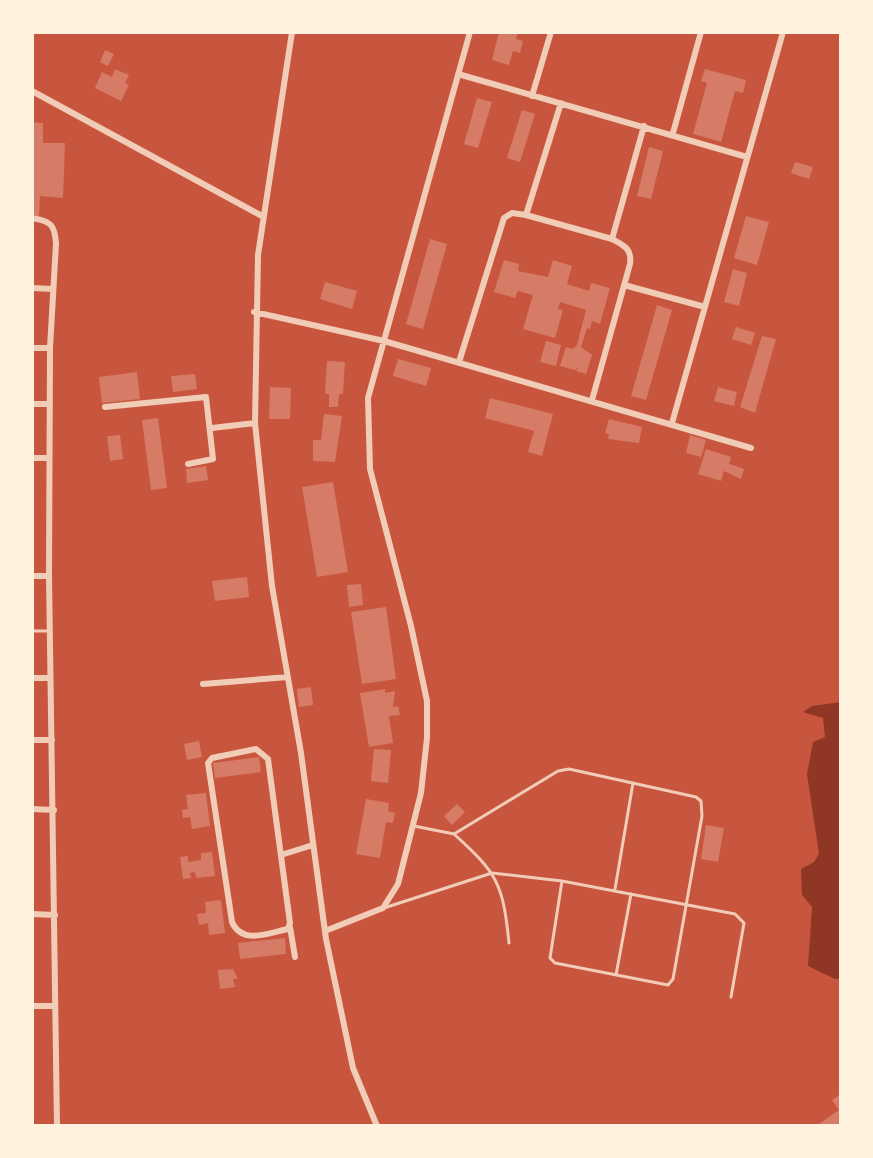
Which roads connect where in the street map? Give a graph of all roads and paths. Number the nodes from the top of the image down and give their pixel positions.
1 (292, 32) edge
2 (470, 32) edge
3 (551, 32) edge
4 (701, 32) edge
5 (783, 32) edge
6 (458, 74) junction
7 (32, 91) edge
8 (532, 96) junction
9 (561, 103) junction
10 (644, 126) junction
11 (673, 133) junction
12 (747, 157) junction
13 (526, 215) junction
14 (262, 216) junction
15 (32, 218) edge
16 (612, 239) junction
17 (624, 285) junction
18 (32, 288) edge
19 (53, 289) junction
20 (705, 307) junction
21 (254, 312) junction
22 (384, 341) junction
23 (32, 348) edge
24 (50, 348) junction
25 (459, 362) junction
26 (592, 400) junction
27 (32, 404) edge
28 (50, 404) junction
29 (105, 407) dead end
30 (255, 423) junction
31 (672, 423) junction
32 (212, 428) junction
33 (751, 448) dead end
34 (32, 458) edge
35 (49, 458) junction
36 (188, 464) dead end
37 (32, 576) edge
38 (49, 576) junction
39 (32, 631) edge
40 (50, 631) junction
41 (288, 677) junction
42 (32, 678) edge
43 (50, 678) junction
44 (203, 684) dead end
45 (32, 740) edge
46 (52, 740) junction
47 (633, 783) junction
48 (32, 809) edge
49 (54, 810) junction
50 (413, 826) junction
51 (454, 834) junction
52 (313, 845) junction
53 (284, 854) junction
54 (492, 873) junction
55 (562, 881) junction
56 (615, 890) junction
57 (631, 894) junction
58 (686, 905) junction
59 (383, 908) junction
60 (32, 914) edge
61 (55, 915) junction
62 (290, 927) junction
63 (325, 931) junction
64 (509, 943) dead end
65 (295, 957) dead end
66 (616, 975) junction
67 (731, 997) dead end
68 (32, 1006) edge
69 (55, 1006) junction
70 (57, 1126) edge
71 (377, 1126) edge

1 - 14 street
2 - 6 street
3 - 8 street
4 - 11 street
5 - 12 street
6 - 8 street
6 - 22 street
7 - 14 street
8 - 9 street
9 - 10 street
9 - 13 street
10 - 11 street
10 - 16 street
11 - 12 street
12 - 20 street
13 - 16 street
13 - 25 street
14 - 21 street
15 - 19 street
16 - 17 street
17 - 20 street
17 - 26 street
18 - 19 street
19 - 24 street
20 - 31 street
21 - 22 street
21 - 30 street
22 - 25 street
22 - 50 street
23 - 24 street
24 - 28 street
25 - 26 street
26 - 31 street
27 - 28 street
28 - 35 street
29 - 32 street
30 - 32 street
30 - 41 street
31 - 33 street
32 - 36 street
34 - 35 street
35 - 38 street
37 - 38 street
38 - 40 street
39 - 40 lane
40 - 43 street
41 - 44 street
41 - 52 street
42 - 43 street
43 - 46 street
45 - 46 street
46 - 49 street
47 - 51 lane
47 - 56 lane
47 - 58 lane
48 - 49 street
49 - 61 street
50 - 51 lane
50 - 59 street
51 - 54 lane
52 - 53 street
52 - 63 street
53 - 62 street
53 - 62 street
54 - 55 lane
54 - 59 lane
54 - 64 lane
55 - 56 lane
55 - 66 lane
56 - 57 lane
57 - 58 lane
57 - 66 lane
58 - 66 lane
58 - 67 lane
59 - 63 street
60 - 61 street
61 - 69 street
62 - 65 street
63 - 71 street
68 - 69 street
69 - 70 street

